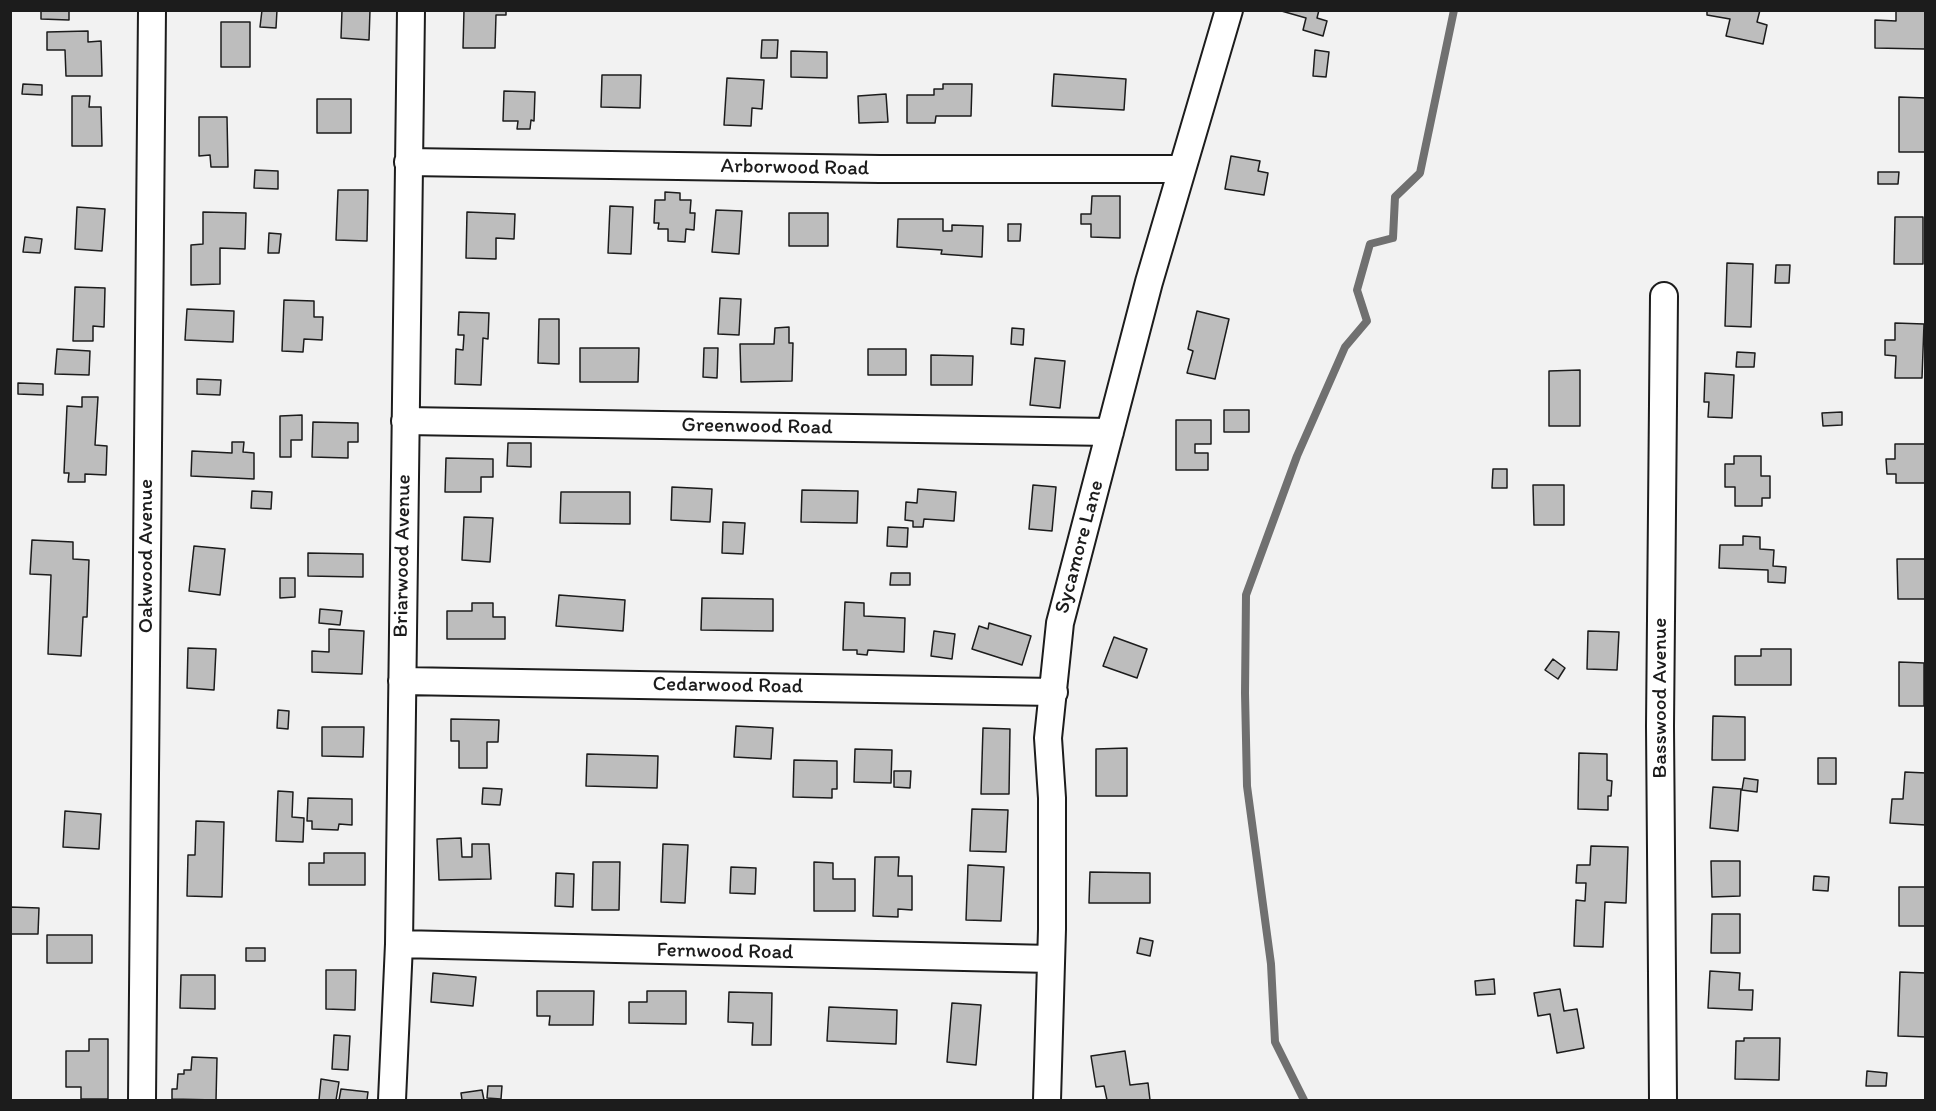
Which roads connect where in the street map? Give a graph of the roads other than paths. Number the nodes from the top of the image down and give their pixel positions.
1 (152, 10) edge
2 (411, 10) edge
3 (1229, 10) edge
4 (408, 162) junction
5 (1182, 169) junction
6 (1664, 296) dead end
7 (405, 421) junction
8 (1110, 432) junction
9 (402, 681) junction
10 (1054, 692) junction
11 (399, 944) junction
12 (1051, 958) junction
13 (142, 1101) edge
14 (392, 1101) edge
15 (1047, 1101) edge
16 (1663, 1101) edge

1 - 13 street, Oakwood Avenue
2 - 4 street, Briarwood Avenue
3 - 5 street, Sycamore Lane
4 - 5 street, Arborwood Road
4 - 7 street, Briarwood Avenue
5 - 8 street, Sycamore Lane
6 - 16 street, Basswood Avenue
7 - 8 street, Greenwood Road
7 - 9 street, Briarwood Avenue
8 - 10 street, Sycamore Lane
9 - 10 street, Cedarwood Road
9 - 11 street, Briarwood Avenue
10 - 12 street, Sycamore Lane
11 - 12 street, Fernwood Road
11 - 14 street, Briarwood Avenue
12 - 15 street, Sycamore Lane

